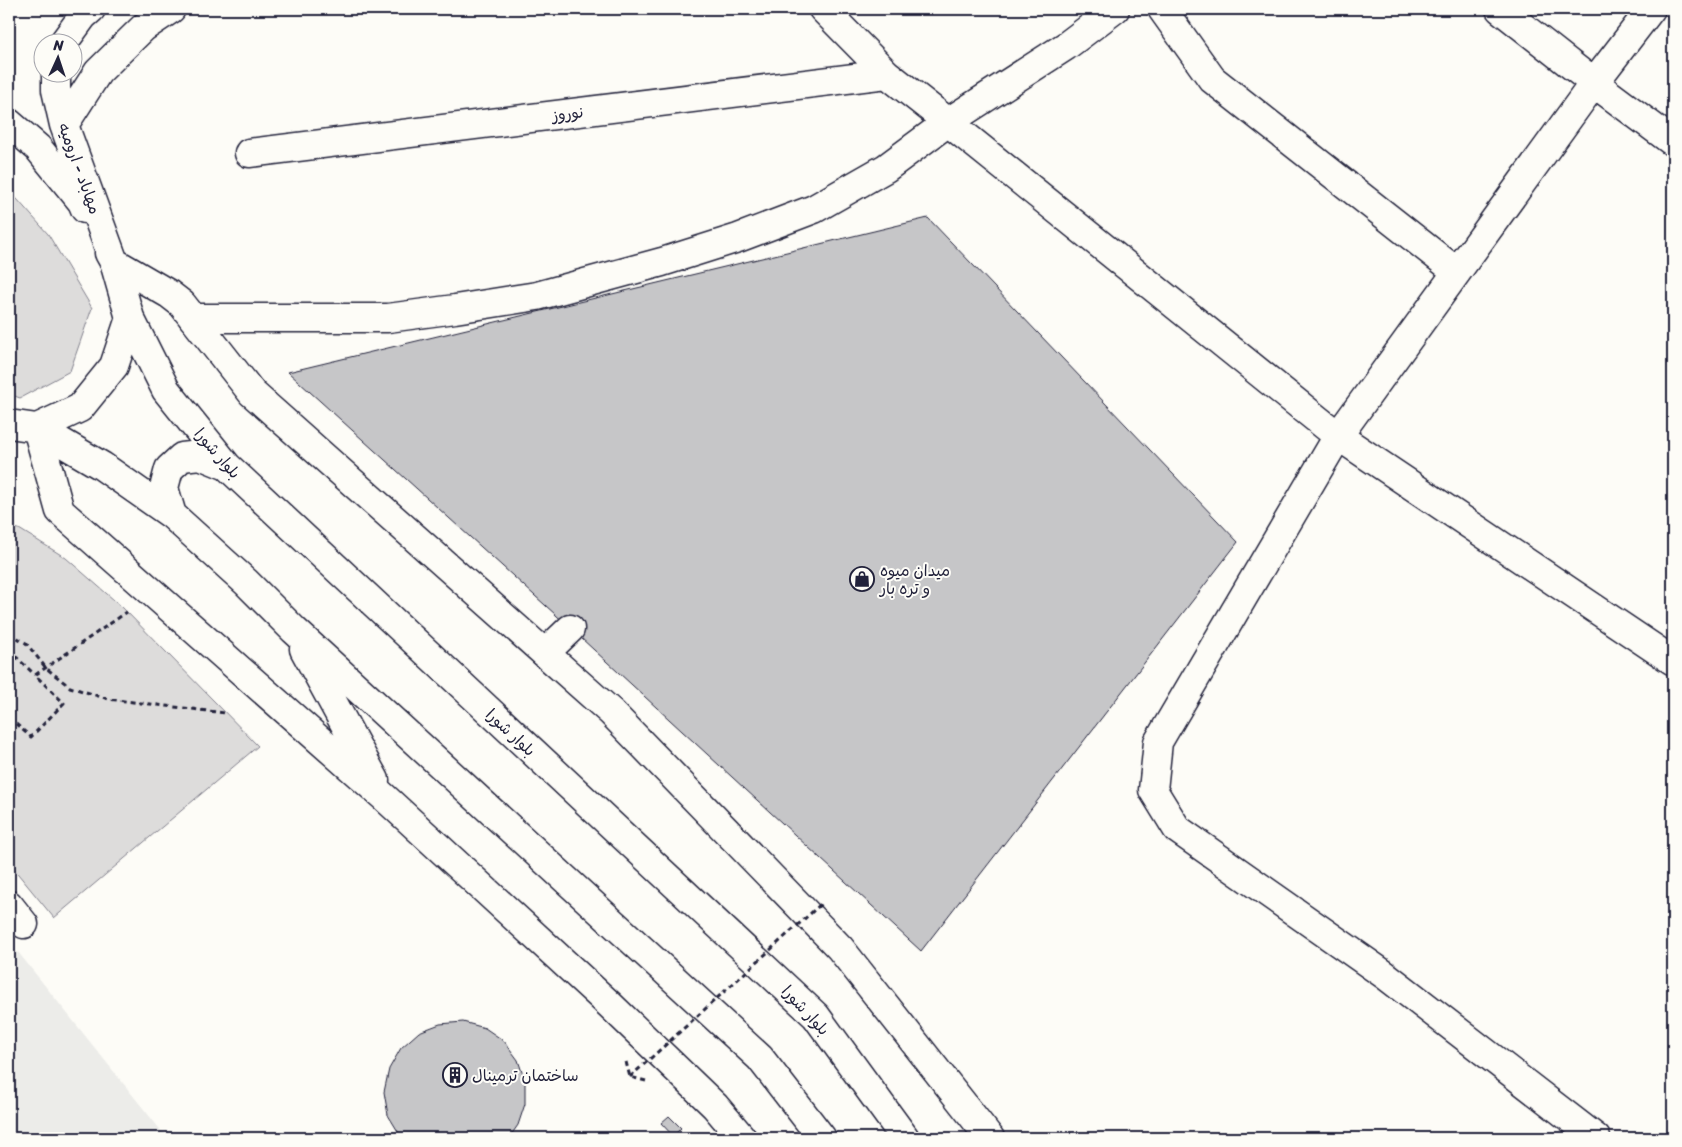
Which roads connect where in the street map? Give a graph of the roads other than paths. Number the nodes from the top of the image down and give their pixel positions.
1 (91, 9) edge
2 (171, 9) edge
3 (823, 9) edge
4 (1115, 9) edge
5 (1162, 9) edge
6 (1500, 9) edge
7 (1651, 9) edge
8 (71, 32) edge
9 (887, 74) junction
10 (56, 82) edge
11 (1594, 83) junction
12 (948, 122) junction
13 (9, 123) edge
14 (64, 125) junction
15 (1673, 142) edge
16 (249, 153) dead end
17 (114, 262) junction
18 (1457, 272) junction
19 (130, 318) junction
20 (193, 318) junction
21 (9, 424) edge
22 (37, 428) junction
23 (1338, 436) junction
24 (227, 466) junction
25 (172, 515) junction
26 (570, 629) dead end
27 (294, 630) junction
28 (545, 653) junction
29 (1673, 661) edge
30 (384, 797) junction
31 (742, 1138) edge
32 (822, 1138) edge
33 (905, 1138) edge
34 (990, 1138) edge
35 (1596, 1138) edge

1 - 8 main road
2 - 14 main road
3 - 9 main road
4 - 12 main road
5 - 18 main road
6 - 11 main road
7 - 11 main road
9 - 12 main road
9 - 16 main road, نوروز
10 - 14 main road, مهاباد - ارومیه
11 - 15 main road
11 - 18 main road
12 - 20 main road
12 - 23 main road
13 - 17 main road
14 - 17 main road, مهاباد - ارومیه
17 - 19 main road, بلوار شورا
17 - 20 main road
18 - 23 main road
19 - 22 main road
19 - 24 main road, بلوار شورا
20 - 28 main road
21 - 22 main road
22 - 25 main road
22 - 30 main road
23 - 29 main road
23 - 35 main road
24 - 25 main road
24 - 33 main road, بلوار شورا
25 - 27 main road
26 - 28 main road
27 - 30 main road
27 - 32 main road
28 - 34 main road
30 - 31 main road

